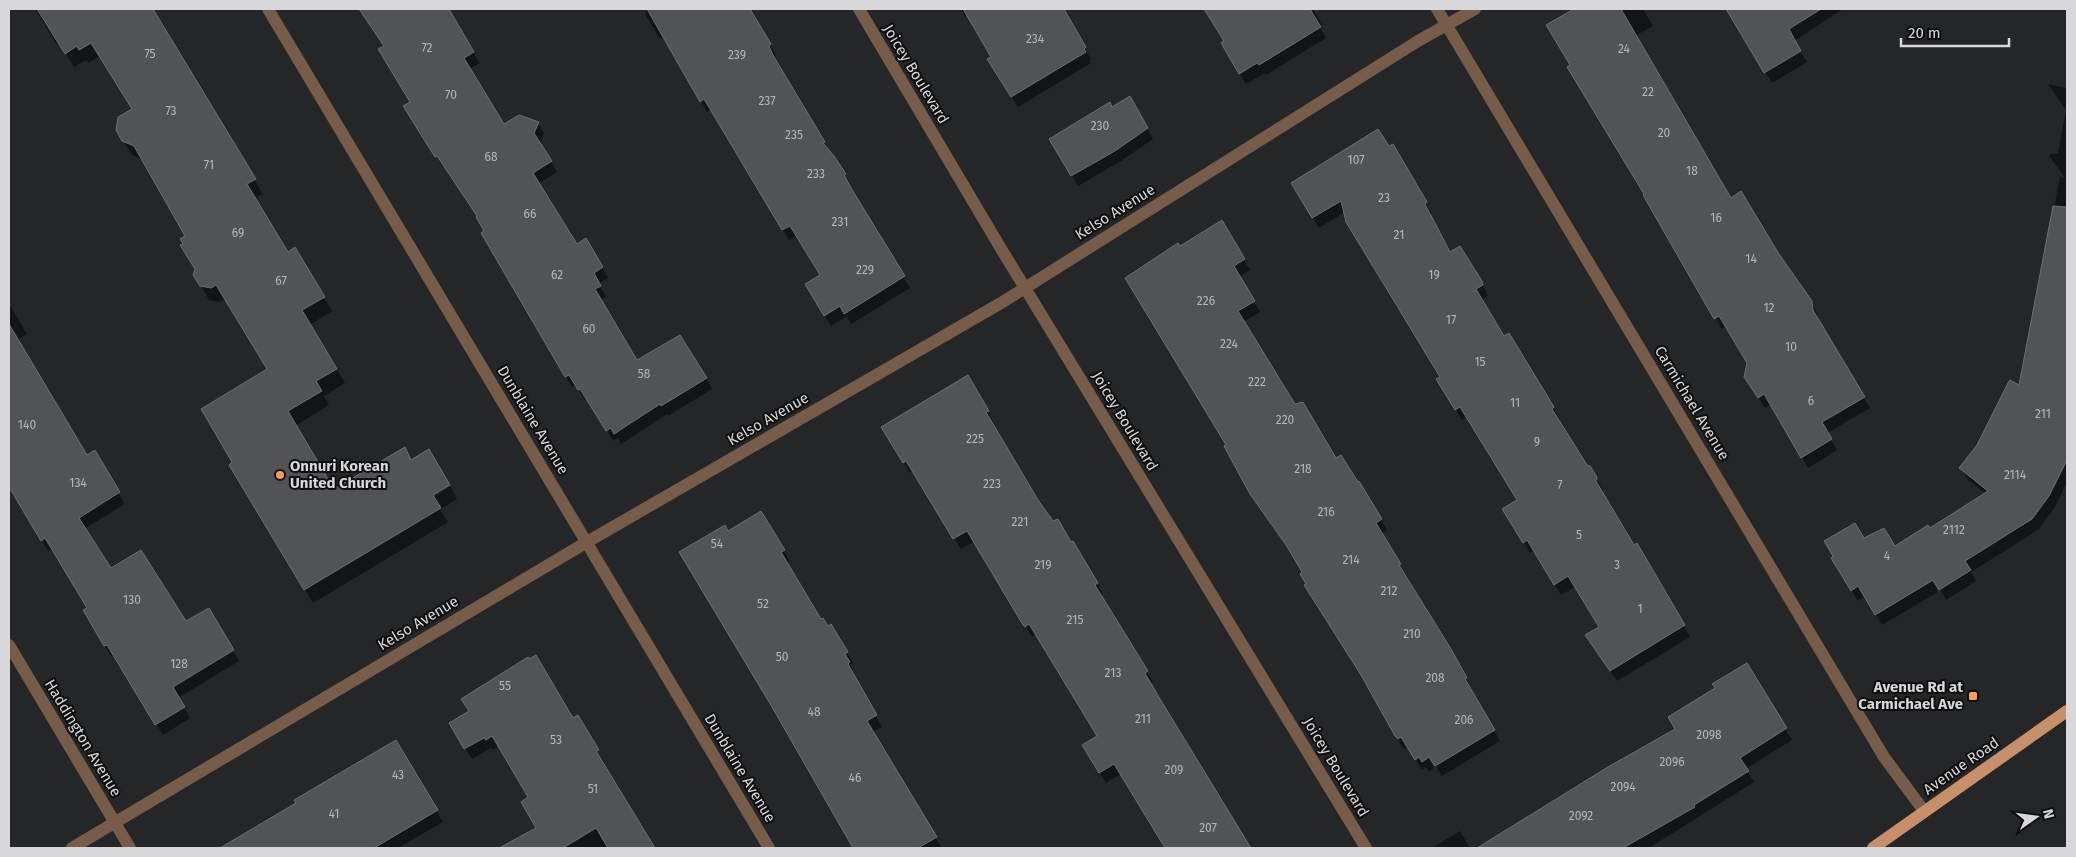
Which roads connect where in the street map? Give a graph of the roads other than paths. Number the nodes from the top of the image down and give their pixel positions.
1 (268, 9) edge
2 (859, 9) edge
3 (1437, 9) edge
4 (1475, 9) edge
5 (1448, 25) junction
6 (1025, 288) junction
7 (587, 542) junction
8 (9, 645) edge
9 (2067, 711) edge
10 (1924, 811) junction
11 (114, 822) junction
12 (72, 848) edge
13 (130, 848) edge
14 (769, 848) edge
15 (1366, 848) edge
16 (1873, 848) edge

1 - 7 street, Dunblaine Avenue
2 - 6 street, Joicey Boulevard
3 - 5 street, Carmichael Avenue
4 - 5 street, Kelso Avenue
5 - 6 street, Kelso Avenue
5 - 10 street, Carmichael Avenue
6 - 7 street, Kelso Avenue
6 - 15 street, Joicey Boulevard
7 - 11 street, Kelso Avenue
7 - 14 street, Dunblaine Avenue
8 - 11 street, Haddington Avenue
9 - 10 main road, Avenue Road
10 - 16 main road, Avenue Road
11 - 12 street, Kelso Avenue
11 - 13 street, Haddington Avenue

